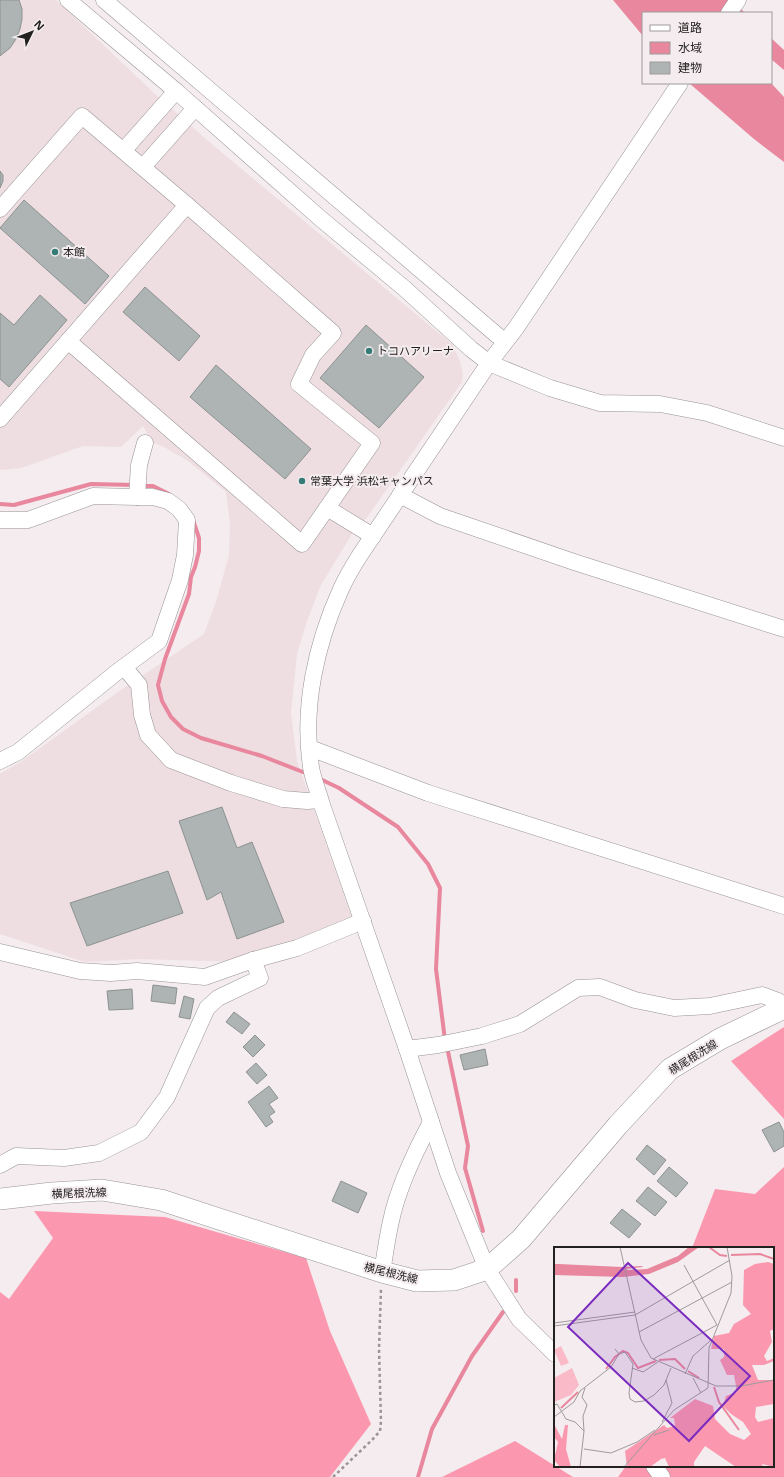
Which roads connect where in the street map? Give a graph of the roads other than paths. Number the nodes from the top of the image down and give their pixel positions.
1 (68, 0) edge
2 (104, 0) edge
3 (738, 0) edge
4 (730, 12) edge
5 (679, 84) edge
6 (176, 91) junction
7 (195, 108) junction
8 (124, 150) junction
9 (143, 167) junction
10 (188, 205) junction
11 (0, 209) edge
12 (68, 341) junction
13 (505, 342) junction
14 (489, 363) junction
15 (0, 419) edge
16 (784, 438) edge
17 (145, 443) dead end
18 (138, 493) junction
19 (400, 495) junction
20 (327, 508) junction
21 (0, 520) edge
22 (372, 536) junction
23 (784, 629) edge
24 (124, 667) junction
25 (310, 748) junction
26 (0, 761) edge
27 (320, 800) junction
28 (784, 906) edge
29 (363, 921) junction
30 (0, 952) edge
31 (253, 960) junction
32 (784, 1008) edge
33 (407, 1049) junction
34 (431, 1122) junction
35 (0, 1165) edge
36 (0, 1199) edge
37 (487, 1269) junction
38 (382, 1272) junction
39 (554, 1353) edge
40 (655, 1467) edge
41 (662, 1477) edge

1 - 6 street
2 - 13 street
3 - 4 street
5 - 13 street
6 - 7 street
6 - 8 street
7 - 9 street
7 - 14 street
8 - 9 street
8 - 11 street
9 - 10 street
10 - 12 street
10 - 20 street
12 - 15 street
12 - 20 street
13 - 14 street
14 - 16 street
14 - 19 street
17 - 18 street
18 - 21 street
18 - 24 street
19 - 22 street
19 - 23 street
20 - 22 street
22 - 25 street
24 - 26 street
24 - 27 street
25 - 27 street
25 - 28 street
27 - 29 street
29 - 31 street
29 - 33 street
30 - 31 street
31 - 35 street
32 - 33 street
32 - 37 main road, 横尾根洗線
33 - 34 street
34 - 37 street
34 - 38 street
36 - 38 main road, 横尾根洗線
37 - 38 main road, 横尾根洗線
37 - 39 street
40 - 41 street

